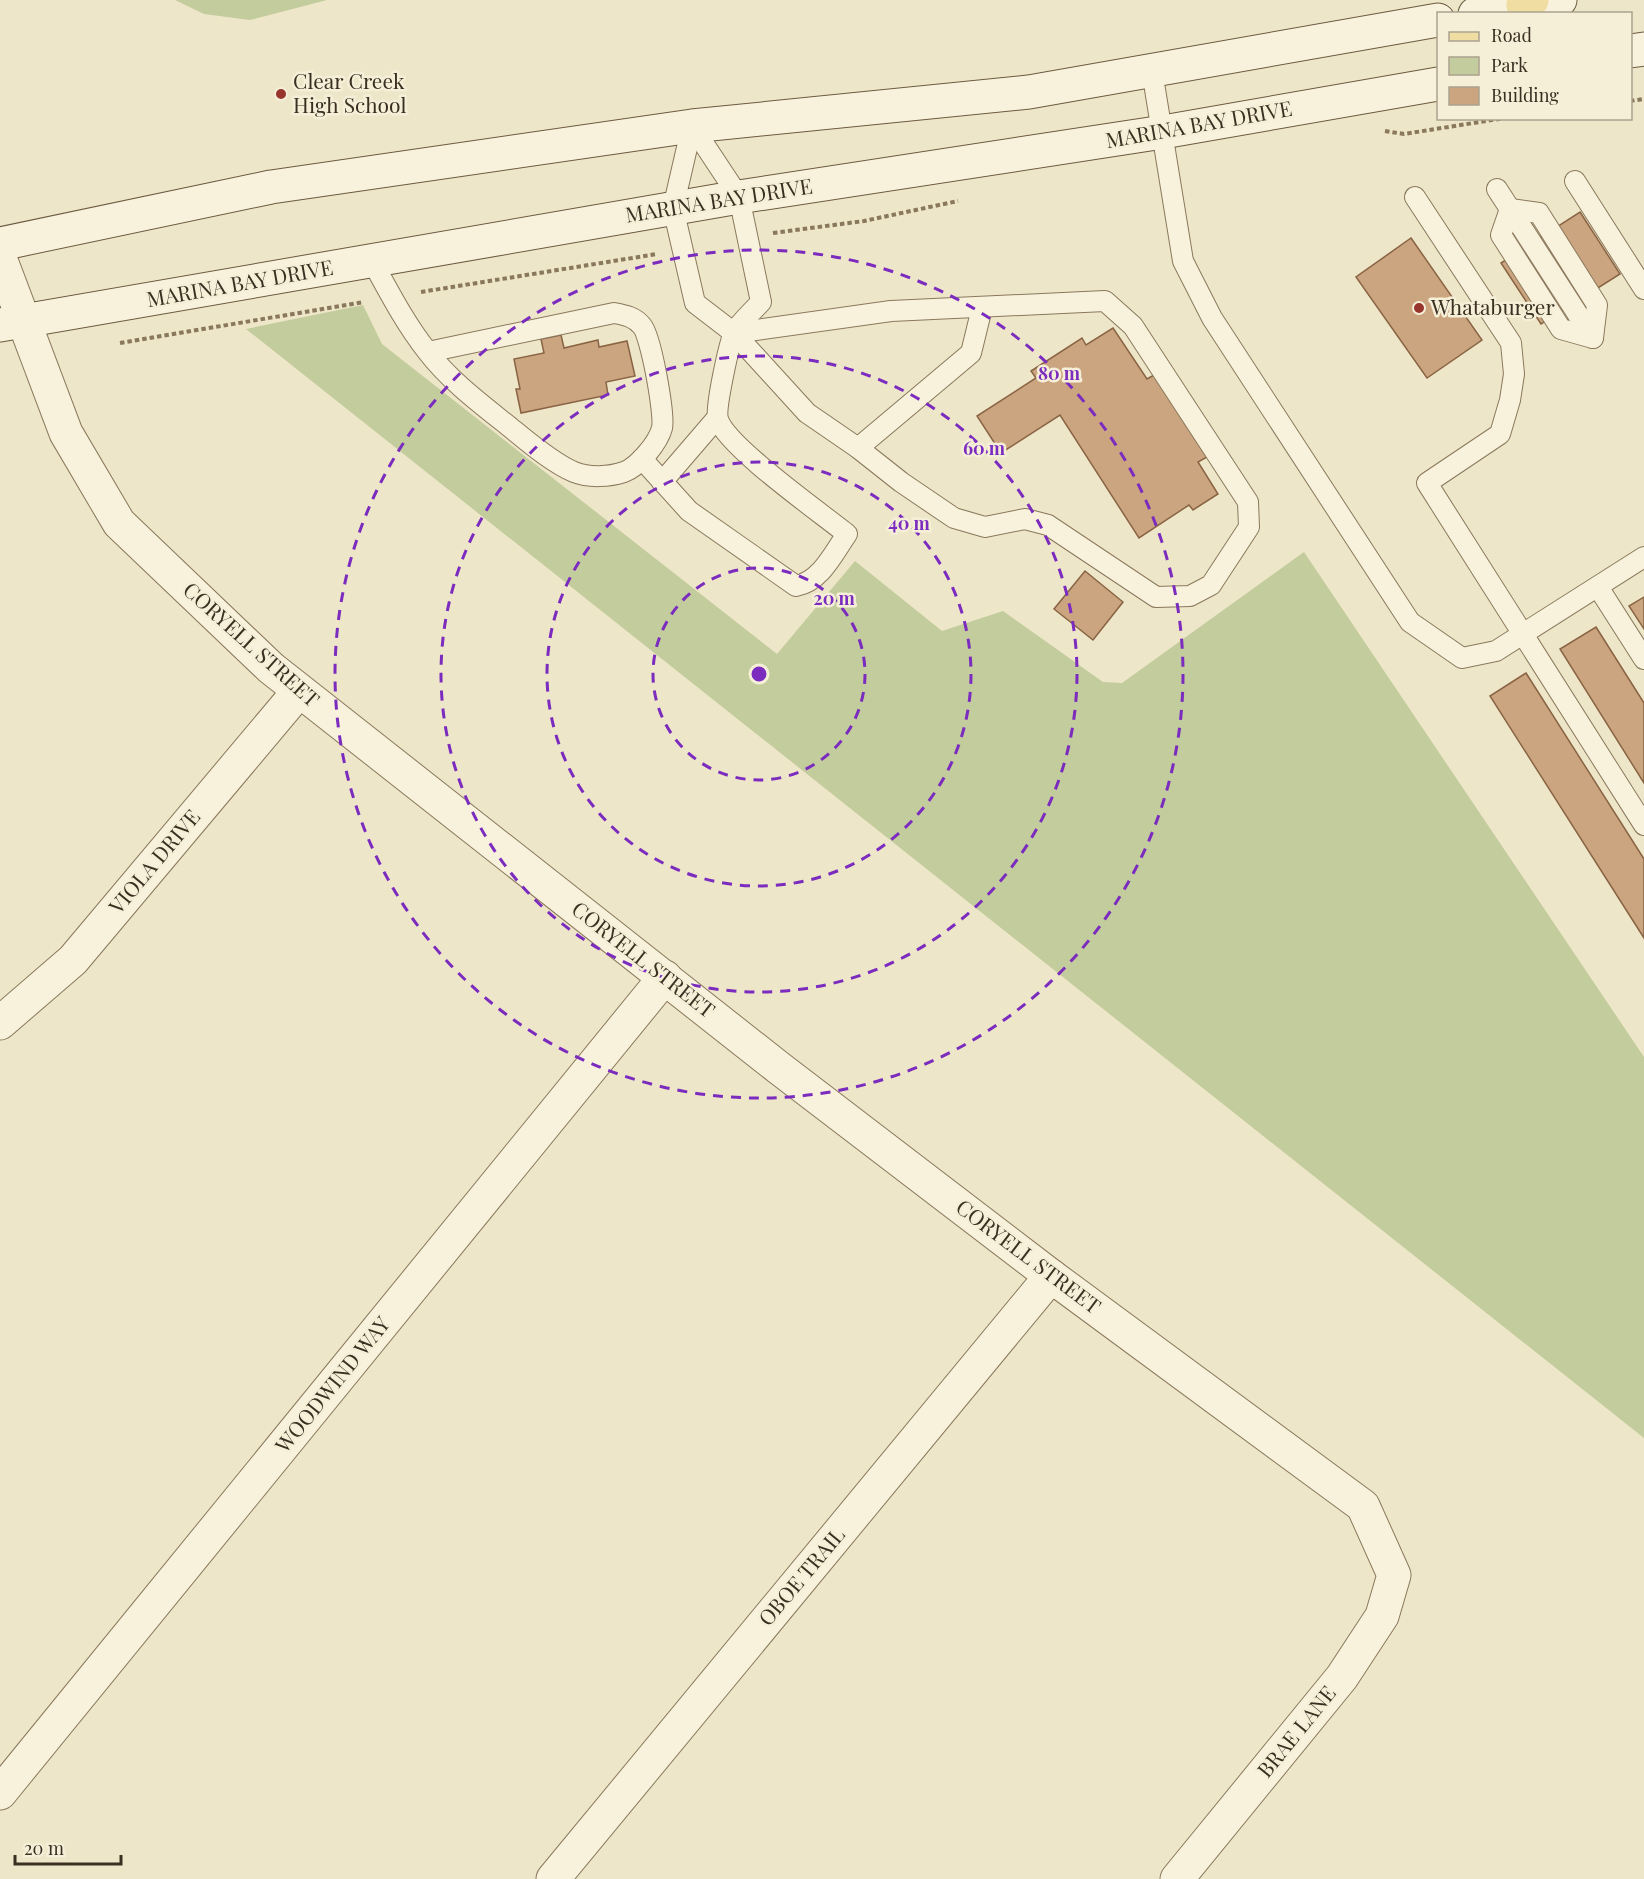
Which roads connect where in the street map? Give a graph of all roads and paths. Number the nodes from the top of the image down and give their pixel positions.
1 (1560, 0) edge
2 (1527, 3) edge
3 (1484, 12) edge
4 (1437, 20) edge
5 (1152, 71) junction
6 (1437, 84) edge
7 (692, 126) junction
8 (1163, 132) junction
9 (1575, 181) dead end
10 (1497, 189) dead end
11 (739, 196) junction
12 (1415, 197) dead end
13 (673, 208) junction
14 (1510, 209) junction
15 (0, 244) edge
16 (0, 258) edge
17 (372, 261) junction
18 (1644, 289) edge
19 (982, 308) junction
20 (12, 323) edge
21 (734, 333) junction
22 (428, 352) junction
23 (717, 418) junction
24 (858, 448) junction
25 (642, 459) junction
26 (662, 482) junction
27 (1644, 557) edge
28 (1598, 587) junction
29 (1522, 634) junction
30 (1644, 659) edge
31 (299, 691) junction
32 (1644, 825) edge
33 (665, 977) junction
34 (0, 1023) edge
35 (1051, 1276) junction
36 (1392, 1572) joint
37 (0, 1793) edge
38 (554, 1879) edge
39 (1177, 1879) edge

1 - 2 street
2 - 3 street
4 - 5 street
5 - 7 street
5 - 8 lane
6 - 8 street, MARINA BAY DRIVE
7 - 11 lane
7 - 13 lane
7 - 15 street
8 - 11 street, MARINA BAY DRIVE
8 - 29 lane
9 - 18 lane
10 - 14 lane
11 - 13 street, MARINA BAY DRIVE
11 - 21 lane
12 - 29 lane
13 - 17 street, MARINA BAY DRIVE
13 - 21 lane
14 - 14 lane
16 - 20 street, CORYELL STREET
17 - 20 street, MARINA BAY DRIVE
17 - 22 lane
19 - 21 lane
19 - 24 lane
19 - 24 lane
20 - 31 street, CORYELL STREET
21 - 23 lane
21 - 24 lane
22 - 25 lane
22 - 25 lane
23 - 26 lane
23 - 26 lane
25 - 26 lane
27 - 28 lane
28 - 29 lane
28 - 30 lane
29 - 32 lane
31 - 33 street, CORYELL STREET
31 - 34 street, VIOLA DRIVE
33 - 35 street, CORYELL STREET
33 - 37 street, WOODWIND WAY
35 - 36 street, CORYELL STREET
35 - 38 street, OBOE TRAIL
36 - 39 street, BRAE LANE

